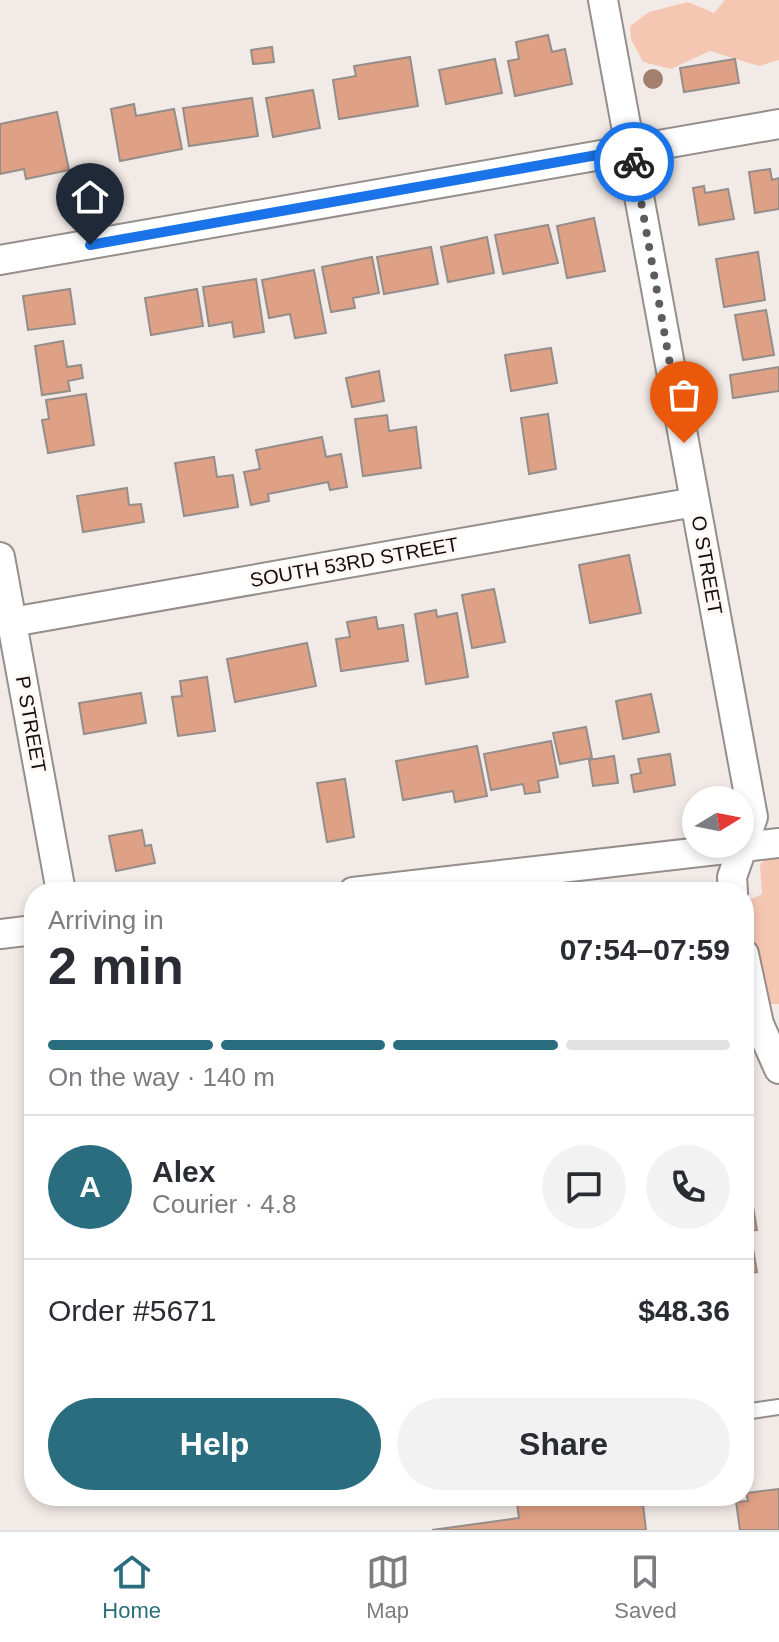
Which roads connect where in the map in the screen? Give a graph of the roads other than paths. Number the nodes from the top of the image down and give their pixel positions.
1 (603, 0) edge
2 (779, 124) edge
3 (631, 149) junction
4 (0, 260) edge
5 (695, 502) junction
6 (0, 557) edge
7 (12, 622) junction
8 (747, 786) edge
9 (779, 843) edge
10 (754, 846) edge
11 (682, 854) edge
12 (739, 858) edge
13 (59, 882) edge
14 (456, 882) edge
15 (732, 882) edge
16 (24, 931) edge
17 (0, 934) edge
18 (754, 1001) edge
19 (779, 1069) edge
20 (779, 1407) edge
21 (754, 1411) edge

1 - 3 street, O STREET
2 - 3 street
3 - 4 street
3 - 5 street, O STREET
5 - 7 street, SOUTH 53RD STREET
5 - 8 street, O STREET
6 - 7 street, P STREET
7 - 13 street, P STREET
9 - 10 street
11 - 14 street
12 - 15 street, O STREET
16 - 17 street
18 - 19 street
20 - 21 lane

